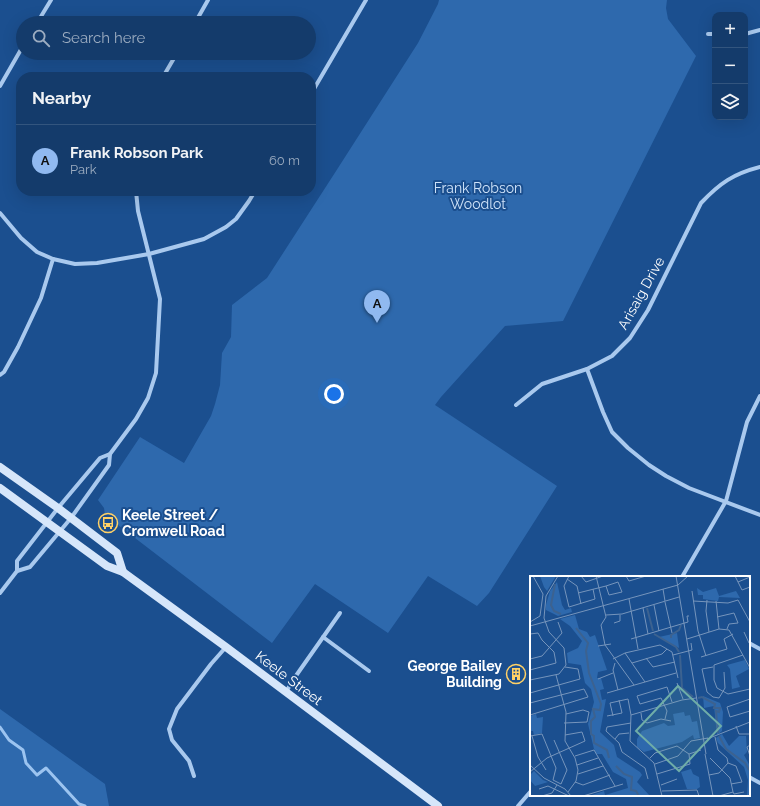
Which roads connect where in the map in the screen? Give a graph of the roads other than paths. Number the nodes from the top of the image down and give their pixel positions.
1 (51, 0) edge
2 (208, 0) edge
3 (366, 0) edge
4 (41, 16) edge
5 (198, 16) edge
6 (760, 30) edge
7 (748, 33) edge
8 (708, 34) dead end
9 (712, 34) edge
10 (16, 58) edge
11 (173, 60) edge
12 (166, 72) edge
13 (316, 85) edge
14 (0, 86) edge
15 (760, 167) edge
16 (136, 196) edge
17 (252, 196) edge
18 (0, 213) edge
19 (149, 254) junction
20 (53, 258) junction
21 (587, 369) junction
22 (0, 375) edge
23 (760, 396) edge
24 (516, 404) dead end
25 (110, 454) junction
26 (0, 467) edge
27 (0, 488) edge
28 (726, 501) junction
29 (58, 508) junction
30 (760, 515) edge
31 (71, 518) junction
32 (47, 522) junction
33 (60, 532) junction
34 (17, 571) junction
35 (124, 572) junction
36 (683, 576) edge
37 (0, 593) edge
38 (340, 613) dead end
39 (323, 636) junction
40 (750, 643) edge
41 (226, 647) junction
42 (760, 649) edge
43 (369, 671) dead end
44 (286, 692) junction
45 (194, 776) dead end
46 (750, 778) edge
47 (760, 783) edge
48 (530, 792) edge
49 (438, 806) edge
50 (518, 806) edge

1 - 4 street
2 - 5 street
3 - 13 street
6 - 7 street
8 - 9 street
10 - 14 street
11 - 12 street
15 - 21 street, Arisaig Drive
16 - 19 street
17 - 19 street
18 - 20 street
19 - 20 street
19 - 25 street
20 - 22 street
21 - 24 street, Arisaig Drive
21 - 28 street
23 - 28 street
25 - 29 street
25 - 31 street
26 - 29 main road
27 - 32 main road, Keele Street
28 - 30 street
28 - 36 street
29 - 31 main road
29 - 32 street
31 - 33 street
31 - 35 main road
32 - 33 main road, Keele Street
32 - 34 street
33 - 34 street
33 - 35 main road, Keele Street
34 - 37 street
35 - 41 main road, Keele Street
38 - 39 street
39 - 43 street
39 - 44 street
40 - 42 street
41 - 44 main road, Keele Street
41 - 45 street
44 - 49 main road, Keele Street
46 - 47 street
48 - 50 street

